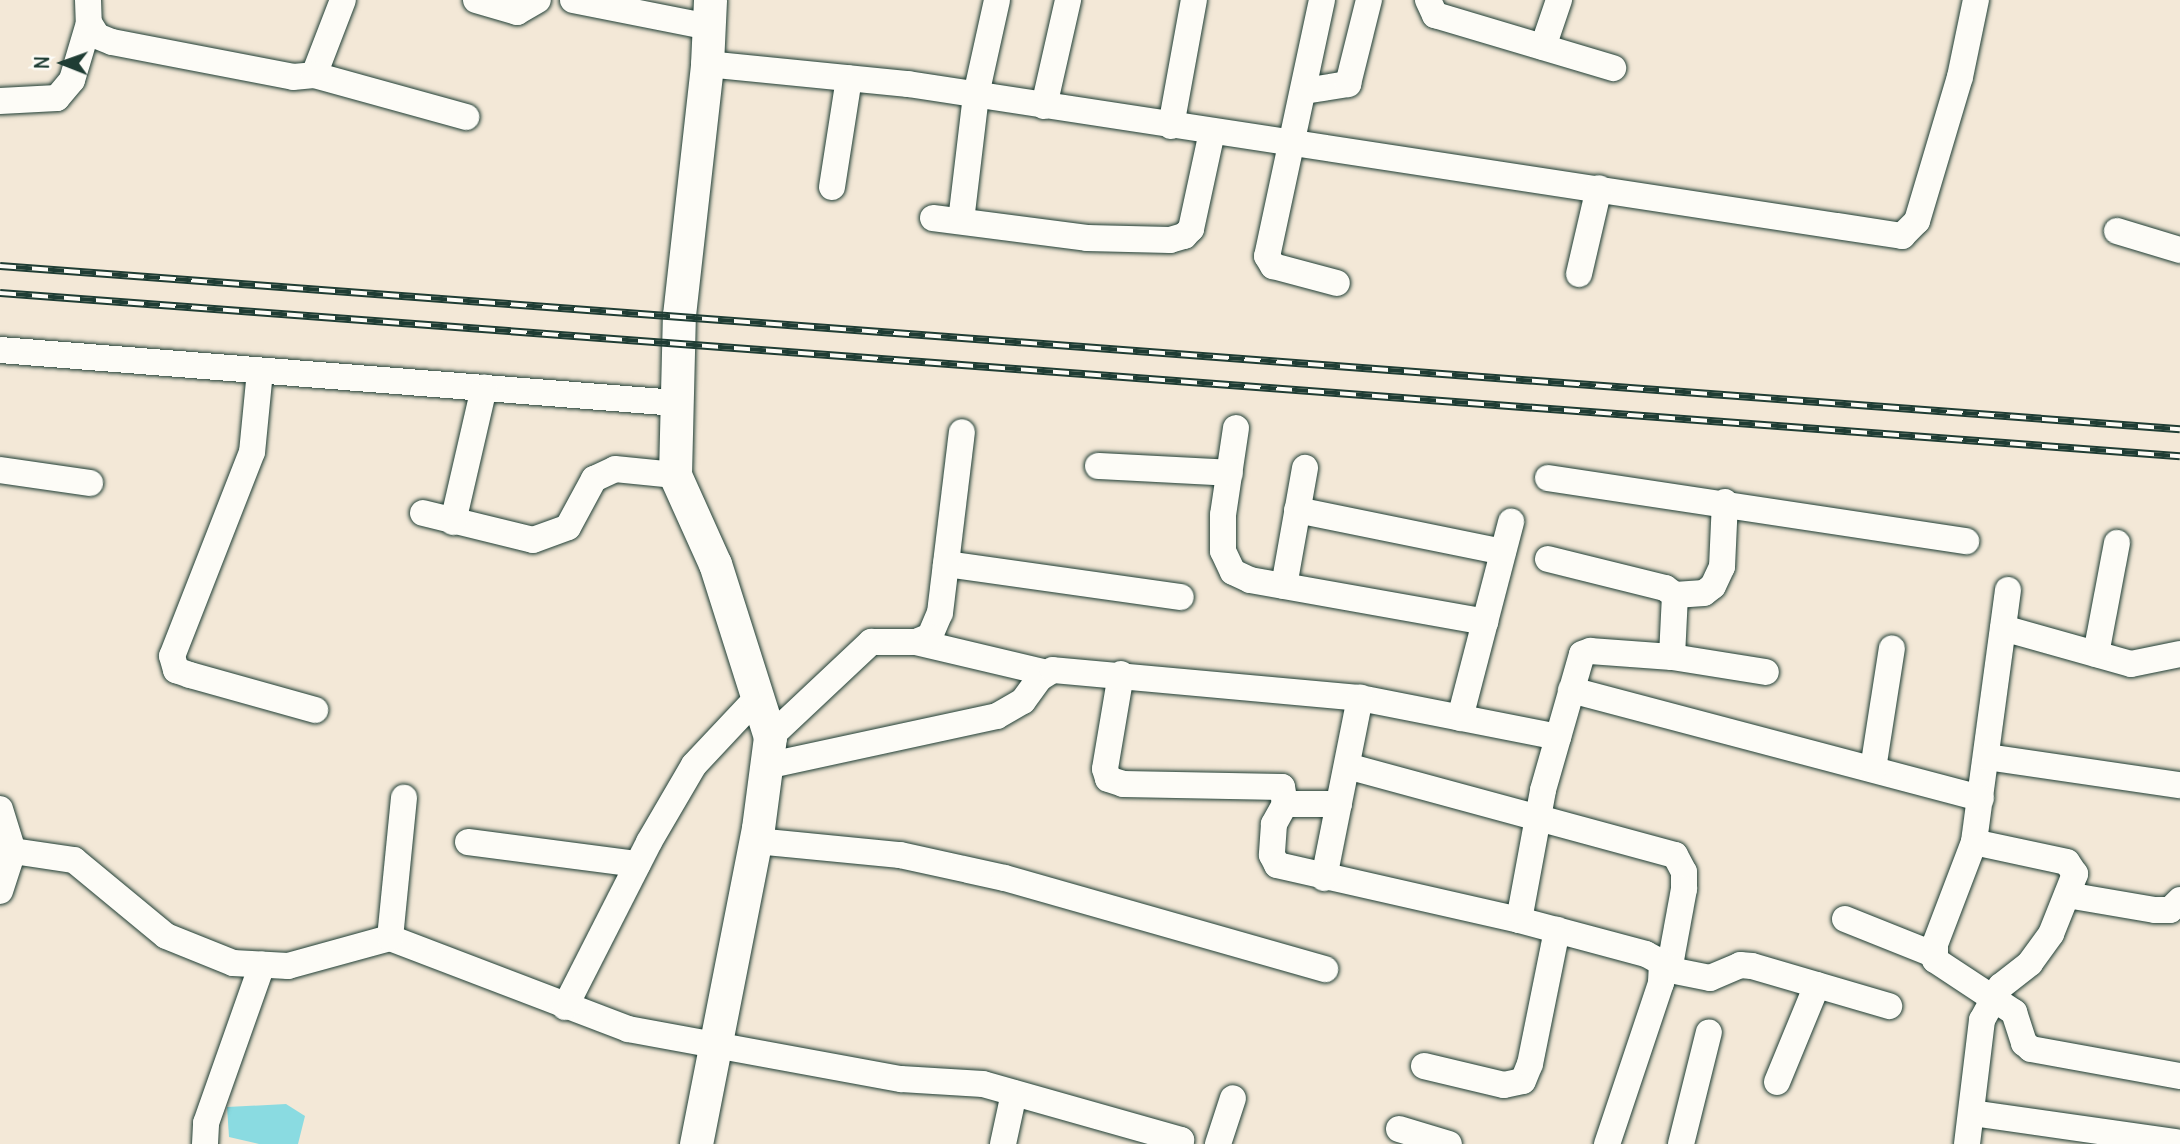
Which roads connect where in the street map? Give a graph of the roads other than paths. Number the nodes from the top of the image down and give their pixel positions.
1 (343, 0) edge
2 (476, 0) edge
3 (538, 0) edge
4 (573, 0) edge
5 (997, 0) edge
6 (1068, 0) edge
7 (1194, 0) edge
8 (1322, 0) edge
9 (1369, 0) edge
10 (1428, 0) edge
11 (1559, 0) edge
12 (1970, 2) edge
13 (88, 11) edge
14 (709, 13) edge
15 (1544, 47) junction
16 (707, 64) junction
17 (1613, 68) dead end
18 (314, 75) junction
19 (849, 78) junction
20 (1304, 91) junction
21 (976, 94) junction
22 (0, 101) edge
23 (1044, 106) junction
24 (466, 117) dead end
25 (1171, 126) junction
26 (1212, 132) junction
27 (1293, 144) junction
28 (832, 187) dead end
29 (1599, 188) junction
30 (933, 218) dead end
31 (961, 221) junction
32 (2117, 231) dead end
33 (2180, 250) edge
34 (1579, 274) dead end
35 (1337, 283) dead end
36 (0, 351) edge
37 (260, 370) junction
38 (484, 388) junction
39 (676, 403) junction
40 (1236, 428) dead end
41 (962, 432) dead end
42 (1098, 466) dead end
43 (1305, 468) dead end
44 (0, 470) edge
45 (1230, 473) junction
46 (675, 475) junction
47 (1548, 478) dead end
48 (90, 483) dead end
49 (1725, 502) junction
50 (1297, 510) junction
51 (424, 513) dead end
52 (453, 522) junction
53 (1511, 522) dead end
54 (1966, 541) dead end
55 (2117, 543) dead end
56 (1503, 552) junction
57 (1548, 559) dead end
58 (946, 564) junction
59 (1284, 586) junction
60 (2008, 590) dead end
61 (1675, 595) junction
62 (1181, 597) dead end
63 (1485, 622) junction
64 (2003, 628) junction
65 (916, 642) junction
66 (1892, 648) dead end
67 (2096, 654) junction
68 (2180, 654) edge
69 (1672, 657) junction
70 (1766, 672) dead end
71 (1045, 673) junction
72 (1121, 674) junction
73 (1571, 690) junction
74 (1360, 698) junction
75 (755, 700) junction
76 (315, 710) dead end
77 (1460, 718) junction
78 (1558, 737) junction
79 (768, 751) junction
80 (1987, 757) junction
81 (1347, 766) junction
82 (1873, 769) junction
83 (2180, 785) edge
84 (404, 798) dead end
85 (1980, 798) junction
86 (1285, 804) junction
87 (1339, 804) junction
88 (0, 809) edge
89 (1538, 819) junction
90 (756, 841) junction
91 (468, 842) dead end
92 (1974, 842) junction
93 (13, 851) junction
94 (638, 864) junction
95 (1324, 878) junction
96 (0, 891) edge
97 (2067, 895) junction
98 (2180, 900) edge
99 (1845, 919) dead end
100 (1519, 920) junction
101 (1557, 930) junction
102 (390, 939) junction
103 (1935, 955) junction
104 (262, 965) junction
105 (1325, 969) dead end
106 (1667, 970) junction
107 (1817, 985) junction
108 (1994, 998) junction
109 (1889, 1006) dead end
110 (565, 1007) junction
111 (1709, 1032) dead end
112 (715, 1048) junction
113 (1424, 1066) dead end
114 (2180, 1076) edge
115 (1777, 1082) dead end
116 (1014, 1093) junction
117 (1233, 1098) dead end
118 (1972, 1113) junction
119 (1399, 1129) dead end
120 (2176, 1142) dead end
121 (205, 1144) edge
122 (695, 1144) edge
123 (1003, 1144) edge
124 (1180, 1144) edge
125 (1218, 1144) edge
126 (1449, 1144) edge
127 (1607, 1144) edge
128 (1681, 1144) edge
129 (1967, 1144) edge

1 - 18 street
2 - 3 street
4 - 14 street
5 - 21 street
6 - 23 street
7 - 25 street
8 - 20 street
9 - 20 street
10 - 15 street
11 - 15 street
12 - 29 street
13 - 18 street
13 - 22 street
14 - 16 main road
15 - 17 street
16 - 19 street
16 - 39 main road
18 - 24 street
19 - 21 street
19 - 28 street
20 - 27 street
21 - 23 street
21 - 31 street
23 - 25 street
25 - 26 street
26 - 27 street
26 - 31 street
27 - 29 street
27 - 35 street
29 - 34 street
30 - 31 street
32 - 33 street
36 - 37 street
37 - 38 street
37 - 76 street
38 - 39 street
38 - 52 street
39 - 46 main road
40 - 45 street
41 - 58 street
42 - 45 street
43 - 50 street
44 - 48 street
45 - 59 street
46 - 52 street
46 - 75 main road
47 - 49 street
49 - 54 street
49 - 61 street
50 - 56 street
50 - 59 street
51 - 52 street
53 - 56 street
55 - 67 street
56 - 63 street
57 - 61 street
58 - 62 street
58 - 65 street
59 - 63 street
60 - 64 street
61 - 69 street
63 - 77 street
64 - 67 street
64 - 80 street
65 - 71 street
65 - 79 street
66 - 82 street
67 - 68 street
69 - 70 street
69 - 73 street
71 - 72 street
71 - 79 street
72 - 74 street
72 - 86 street
73 - 78 street
73 - 82 street
74 - 77 street
74 - 81 street
75 - 79 main road
75 - 94 street
77 - 78 street
78 - 89 street
79 - 90 main road
80 - 83 street
80 - 85 street
81 - 87 street
81 - 89 street
82 - 85 street
84 - 102 street
85 - 92 street
86 - 87 street
86 - 95 street
87 - 95 street
88 - 93 street
89 - 100 street
89 - 106 street
90 - 105 street
90 - 112 main road
91 - 94 street
92 - 97 street
92 - 103 street
93 - 96 street
93 - 104 street
94 - 110 street
95 - 100 street
97 - 98 street
97 - 108 street
99 - 103 street
100 - 101 street
101 - 106 street
101 - 113 street
102 - 104 street
102 - 110 street
103 - 108 street
104 - 121 street
106 - 107 street
106 - 127 street
107 - 109 street
107 - 115 street
108 - 114 street
108 - 118 street
110 - 112 street
111 - 128 street
112 - 116 street
112 - 122 main road
116 - 123 street
116 - 124 street
117 - 125 street
118 - 120 street
118 - 129 street
119 - 126 street

